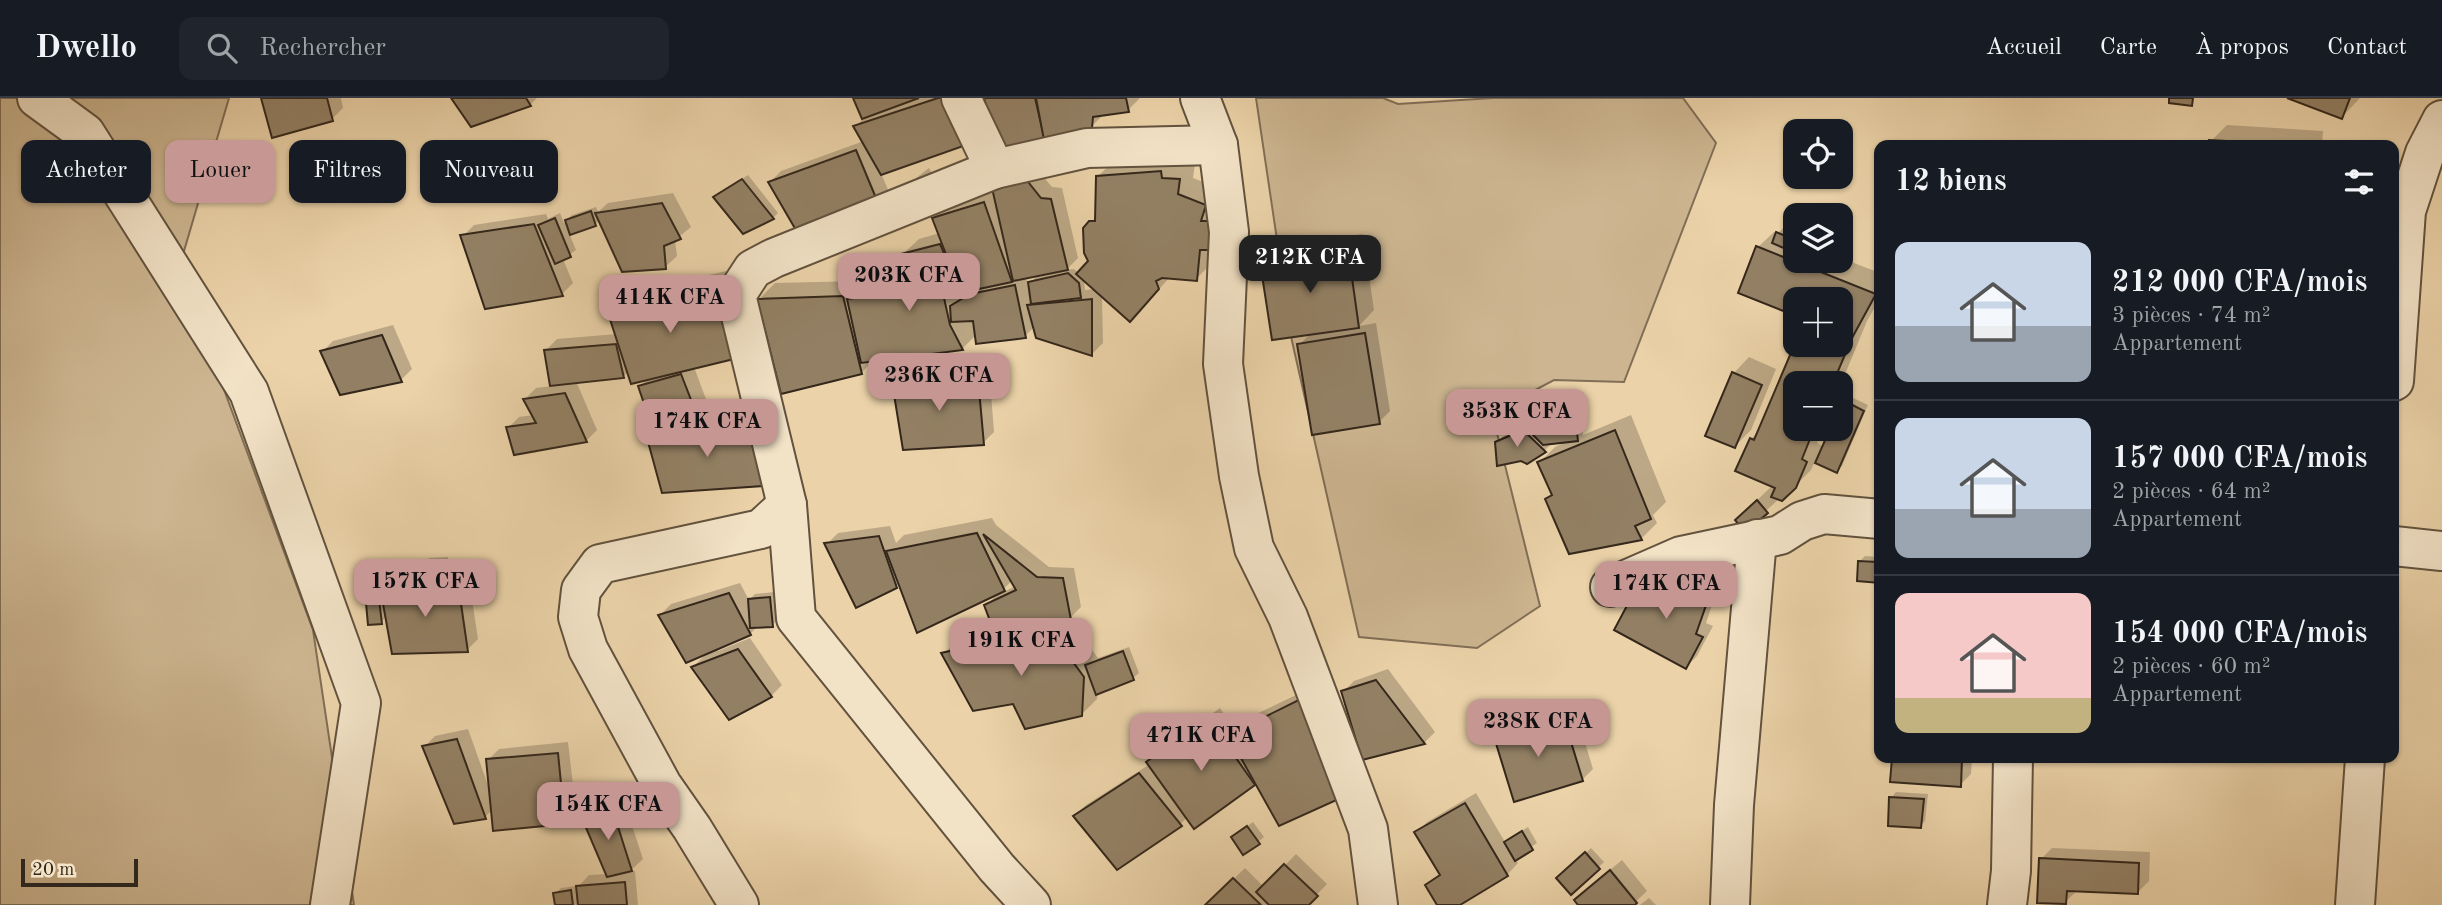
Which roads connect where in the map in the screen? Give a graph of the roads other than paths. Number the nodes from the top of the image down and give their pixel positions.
1 (37, 98) edge
2 (961, 98) edge
3 (1200, 98) edge
4 (2442, 120) edge
5 (1218, 145) junction
6 (995, 169) junction
7 (2399, 310) edge
8 (787, 505) junction
9 (1874, 518) edge
10 (1757, 540) junction
11 (2399, 547) edge
12 (2442, 551) edge
13 (1610, 587) dead end
14 (2013, 763) edge
15 (2365, 763) edge
16 (330, 905) edge
17 (739, 905) edge
18 (1031, 905) edge
19 (1378, 905) edge
20 (1730, 905) edge
21 (2007, 905) edge
22 (2355, 905) edge

1 - 16 street
2 - 6 street
3 - 5 street
4 - 7 street
5 - 6 street
5 - 19 street
6 - 8 street
8 - 17 street
8 - 18 street
9 - 10 street
10 - 13 street
10 - 20 street
11 - 12 street
14 - 21 street
15 - 22 street

